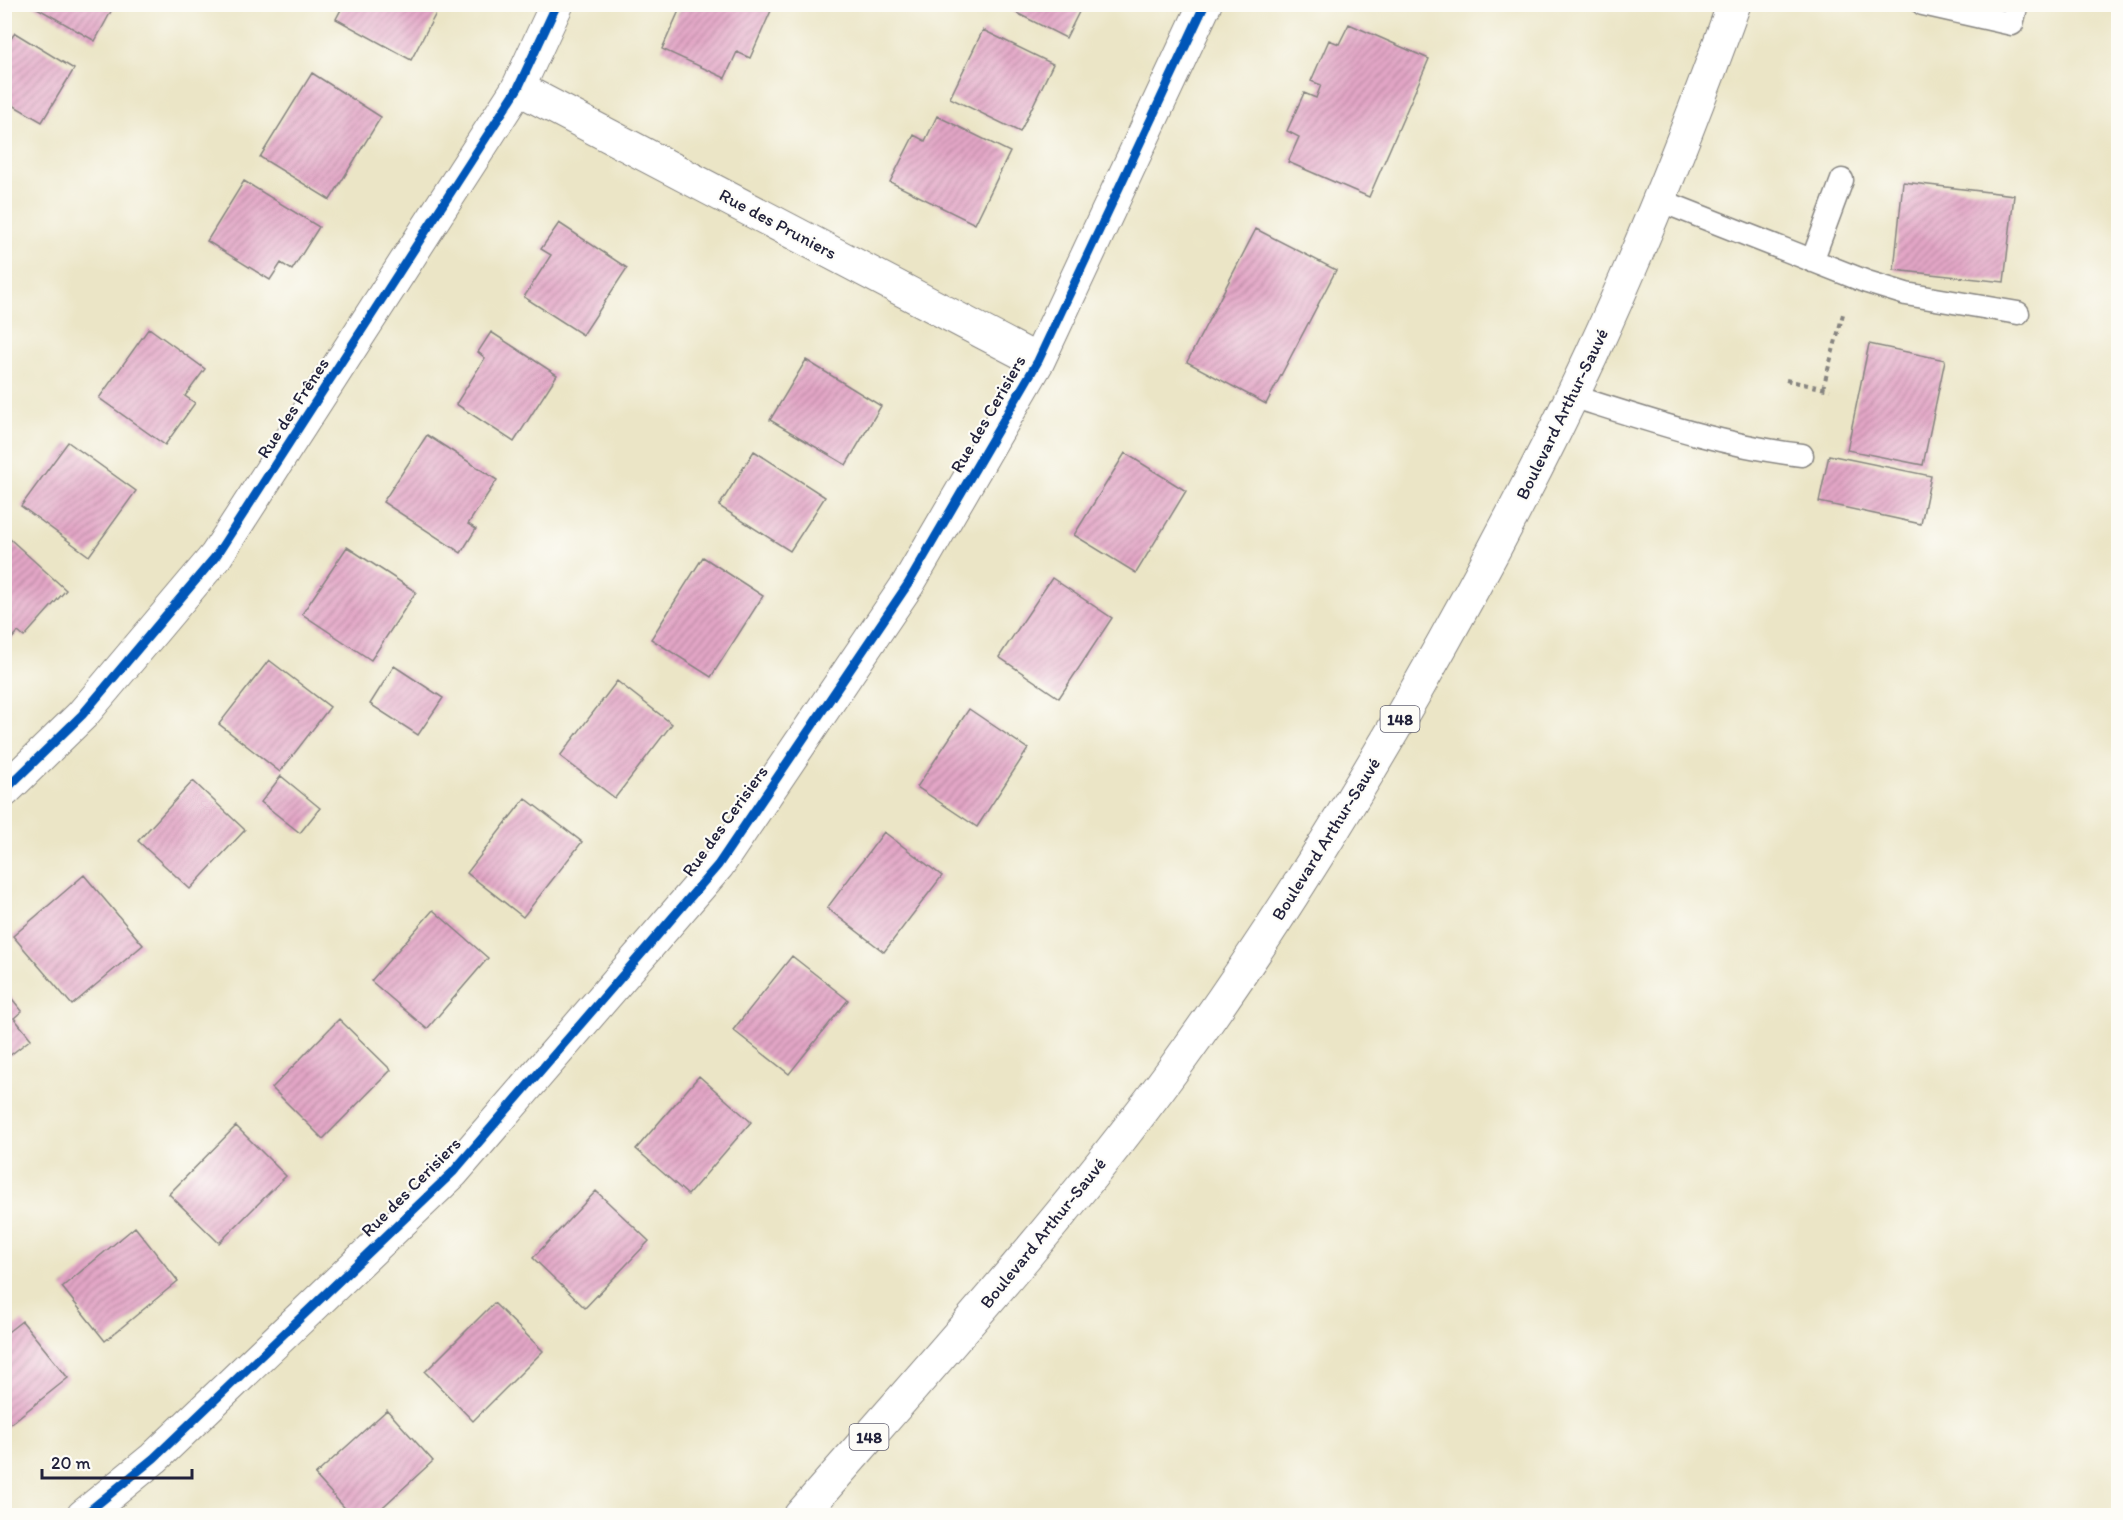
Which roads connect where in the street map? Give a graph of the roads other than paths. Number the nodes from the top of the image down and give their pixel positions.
1 (557, 4) edge
2 (1205, 4) edge
3 (1734, 4) edge
4 (1923, 4) edge
5 (2016, 4) edge
6 (518, 88) junction
7 (1842, 180) dead end
8 (1659, 200) junction
9 (1812, 261) junction
10 (2018, 314) dead end
11 (1038, 361) junction
12 (1572, 396) junction
13 (1802, 456) dead end
14 (4, 791) edge
15 (83, 1515) edge
16 (800, 1515) edge

1 - 6 street, Rue des Frênes
2 - 11 street, Rue des Cerisiers
3 - 8 street, Boulevard Arthur-Sauvé / 148
4 - 5 lane
6 - 11 street, Rue des Pruniers
6 - 14 street, Rue des Frênes
7 - 9 lane
8 - 9 lane
8 - 12 street, Boulevard Arthur-Sauvé / 148
9 - 10 lane
11 - 15 street, Rue des Cerisiers
12 - 13 lane
12 - 16 street, Boulevard Arthur-Sauvé / 148

